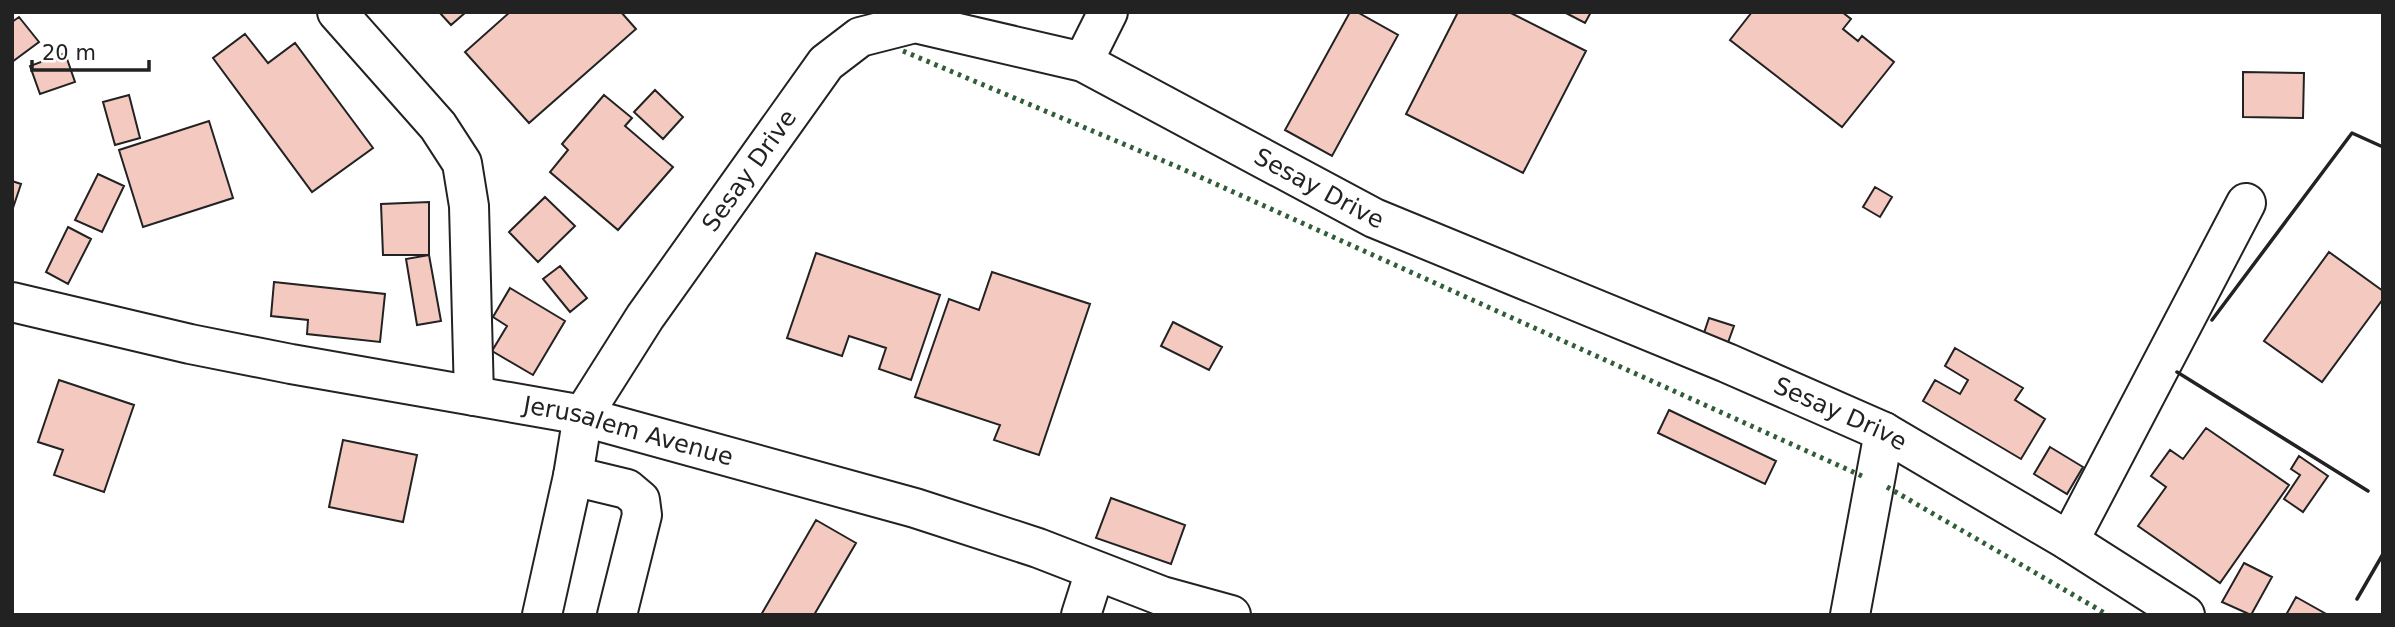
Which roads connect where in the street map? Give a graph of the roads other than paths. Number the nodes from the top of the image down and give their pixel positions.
1 (337, 12) edge
2 (1108, 12) edge
3 (913, 17) edge
4 (1083, 62) junction
5 (2246, 203) dead end
6 (12, 302) edge
7 (474, 396) junction
8 (583, 415) junction
9 (1884, 432) junction
10 (573, 476) junction
11 (2069, 541) junction
12 (1095, 570) junction
13 (542, 615) edge
14 (617, 615) edge
15 (1081, 615) edge
16 (1231, 615) edge
17 (1850, 615) edge
18 (2185, 615) edge

1 - 7 street
2 - 4 street
3 - 4 street, Sesay Drive
3 - 8 street, Sesay Drive
4 - 9 street, Sesay Drive
5 - 11 street
6 - 7 street, Jerusalem Avenue
7 - 8 street, Jerusalem Avenue
8 - 10 street
8 - 12 street, Jerusalem Avenue
9 - 11 street, Sesay Drive
9 - 17 street
10 - 13 street
10 - 14 street
11 - 18 street, Sesay Drive
12 - 15 street
12 - 16 street, Jerusalem Avenue

